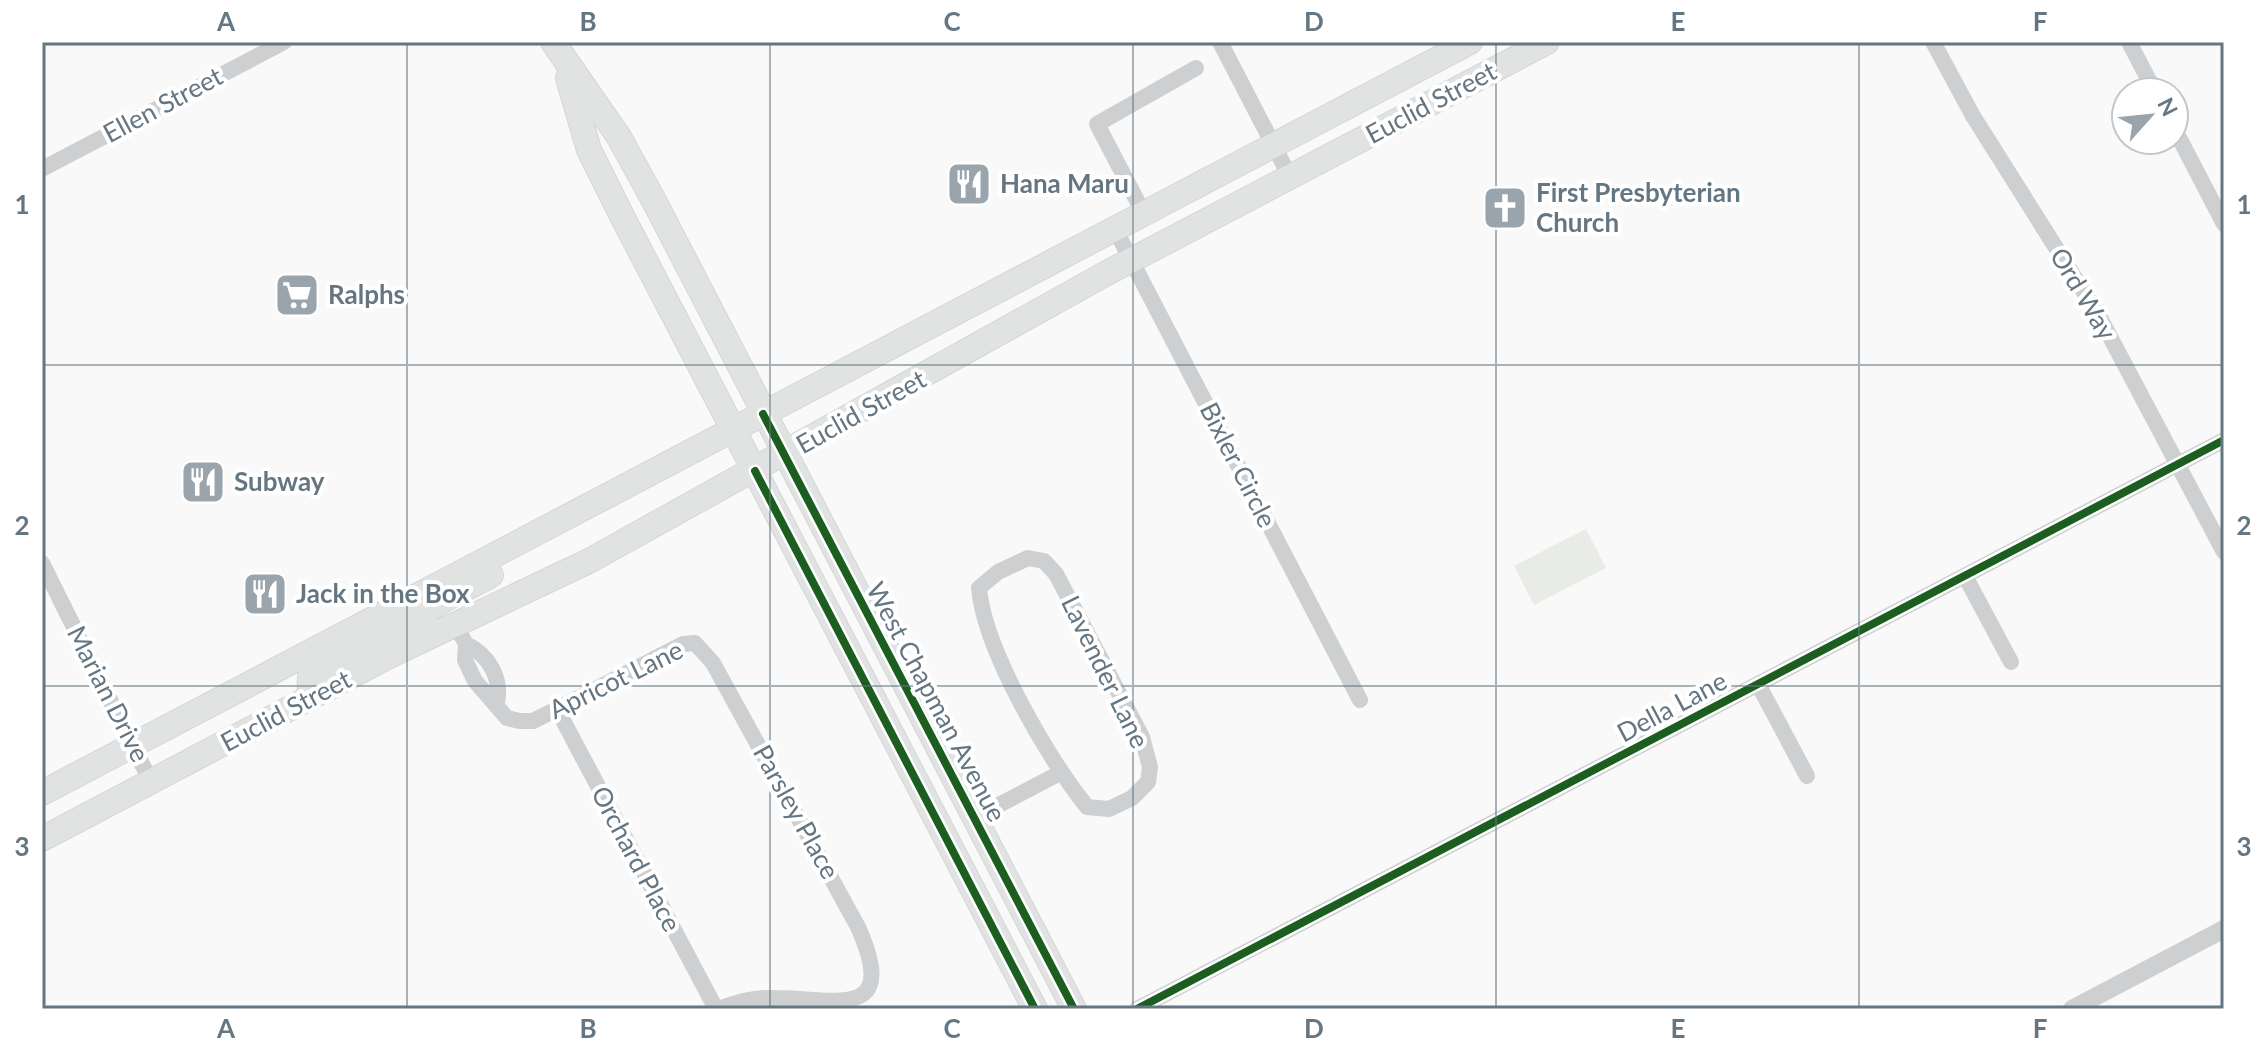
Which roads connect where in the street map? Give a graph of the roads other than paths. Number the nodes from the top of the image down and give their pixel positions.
1 (284, 42) edge
2 (1220, 42) edge
3 (1470, 42) edge
4 (1933, 42) edge
5 (2129, 42) edge
6 (1534, 45) edge
7 (558, 51) edge
8 (1196, 68) dead end
9 (2147, 76) edge
10 (1273, 145) junction
11 (2189, 156) edge
12 (42, 169) edge
13 (1290, 177) junction
14 (1144, 214) junction
15 (2224, 224) edge
16 (1115, 229) junction
17 (1132, 261) junction
18 (763, 414) junction
19 (733, 429) junction
20 (2224, 440) edge
21 (784, 455) junction
22 (2176, 466) junction
23 (755, 471) junction
24 (2224, 552) edge
25 (497, 554) junction
26 (42, 563) edge
27 (1965, 576) junction
28 (398, 606) junction
29 (460, 634) junction
30 (695, 643) joint
31 (412, 644) junction
32 (2011, 662) dead end
33 (1758, 684) junction
34 (309, 699) junction
35 (1360, 700) dead end
36 (557, 709) junction
37 (134, 745) junction
38 (1060, 773) junction
39 (1807, 776) dead end
40 (151, 782) junction
41 (42, 793) edge
42 (974, 818) junction
43 (944, 834) junction
44 (42, 839) edge
45 (2224, 929) edge
46 (717, 1009) edge
47 (1035, 1009) edge
48 (1074, 1009) edge
49 (1137, 1009) edge
50 (2072, 1009) edge

1 - 12 street, Ellen Street
2 - 10 street
3 - 10 main road, Euclid Street
4 - 22 street, Ord Way
5 - 9 street
6 - 13 main road, Euclid Street
7 - 18 main road, West Chapman Avenue
7 - 19 main road, West Chapman Avenue
8 - 14 street
10 - 13 street
10 - 14 main road, Euclid Street
11 - 15 street
13 - 17 main road, Euclid Street
14 - 16 main road, Euclid Street
16 - 17 street, Bixler Circle
16 - 18 main road, Euclid Street
17 - 21 main road, Euclid Street
17 - 35 street, Bixler Circle
18 - 19 main road, Euclid Street
18 - 21 main road, West Chapman Avenue
19 - 23 main road, West Chapman Avenue
19 - 25 main road, Euclid Street
20 - 22 street, Della Lane
21 - 23 main road, Euclid Street
21 - 42 main road, West Chapman Avenue
22 - 24 street, Ord Way
22 - 27 street, Della Lane
23 - 29 main road, Euclid Street
23 - 43 main road, West Chapman Avenue
25 - 28 main road, Euclid Street
25 - 31 main road
26 - 37 street, Marian Drive
27 - 32 street
27 - 33 street, Della Lane
28 - 34 main road
28 - 37 main road, Euclid Street
29 - 31 main road, Euclid Street
29 - 36 street, Apricot Lane
30 - 36 street, Apricot Lane
30 - 46 street, Parsley Place
31 - 34 main road, Euclid Street
33 - 39 street
33 - 49 street, Della Lane
34 - 40 main road, Euclid Street
36 - 46 street, Orchard Place
37 - 40 street, Marian Drive
37 - 41 main road, Euclid Street
38 - 38 street, Lavender Lane
38 - 42 street
40 - 44 main road, Euclid Street
42 - 43 main road
42 - 48 main road, West Chapman Avenue
43 - 47 main road, West Chapman Avenue
45 - 50 street

